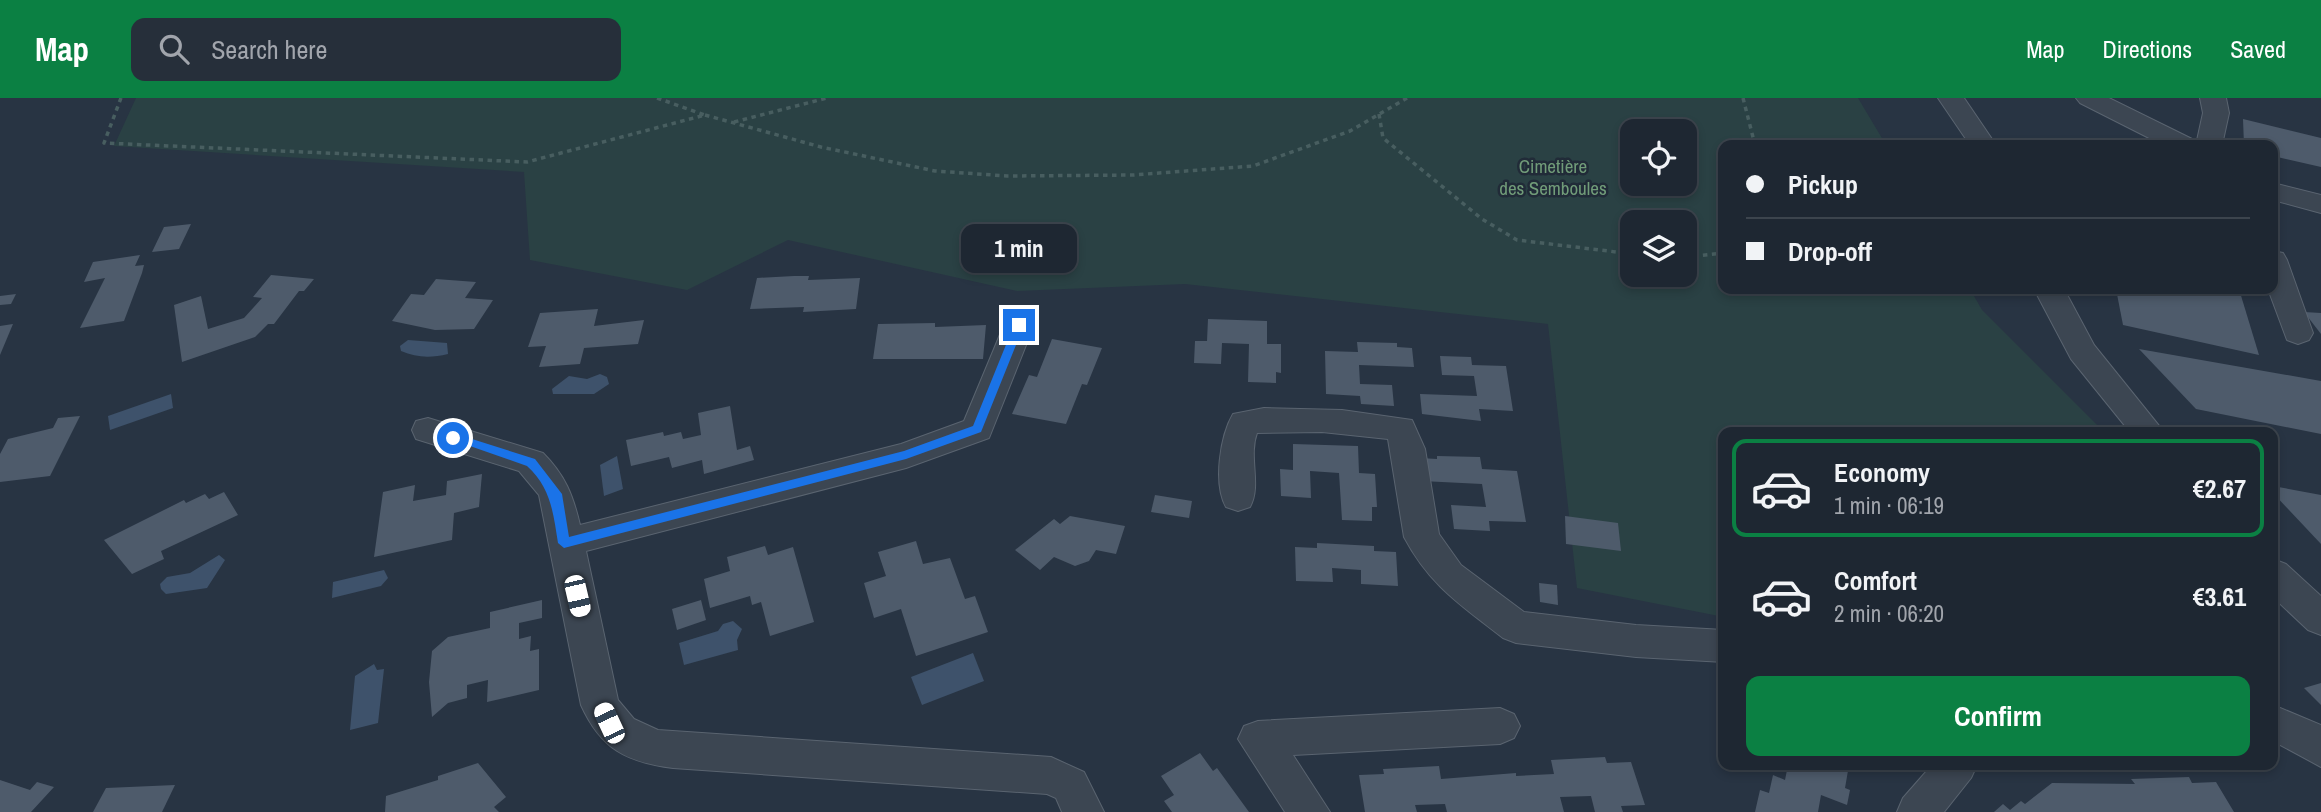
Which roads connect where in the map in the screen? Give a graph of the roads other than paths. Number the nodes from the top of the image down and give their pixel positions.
1 (1951, 98) edge
2 (2089, 98) edge
3 (2213, 98) edge
4 (1980, 140) edge
5 (2173, 140) edge
6 (2210, 140) edge
7 (2278, 192) edge
8 (2321, 204) edge
9 (2278, 275) edge
10 (2052, 294) edge
11 (1019, 325) dead end
12 (2298, 333) dead end
13 (2144, 427) edge
14 (428, 430) dead end
15 (1238, 498) dead end
16 (564, 543) junction
17 (2278, 579) edge
18 (2321, 619) edge
19 (1718, 646) edge
20 (2278, 724) edge
21 (1500, 726) dead end
22 (2321, 749) edge
23 (1953, 770) edge
24 (1083, 812) edge
25 (1308, 812) edge
26 (1918, 812) edge

1 - 4 street
2 - 5 street
3 - 6 street
7 - 8 street
9 - 12 street
10 - 13 street
11 - 16 street
14 - 16 street
15 - 19 street
16 - 24 street
17 - 18 street
20 - 22 street
21 - 25 street
23 - 26 street

